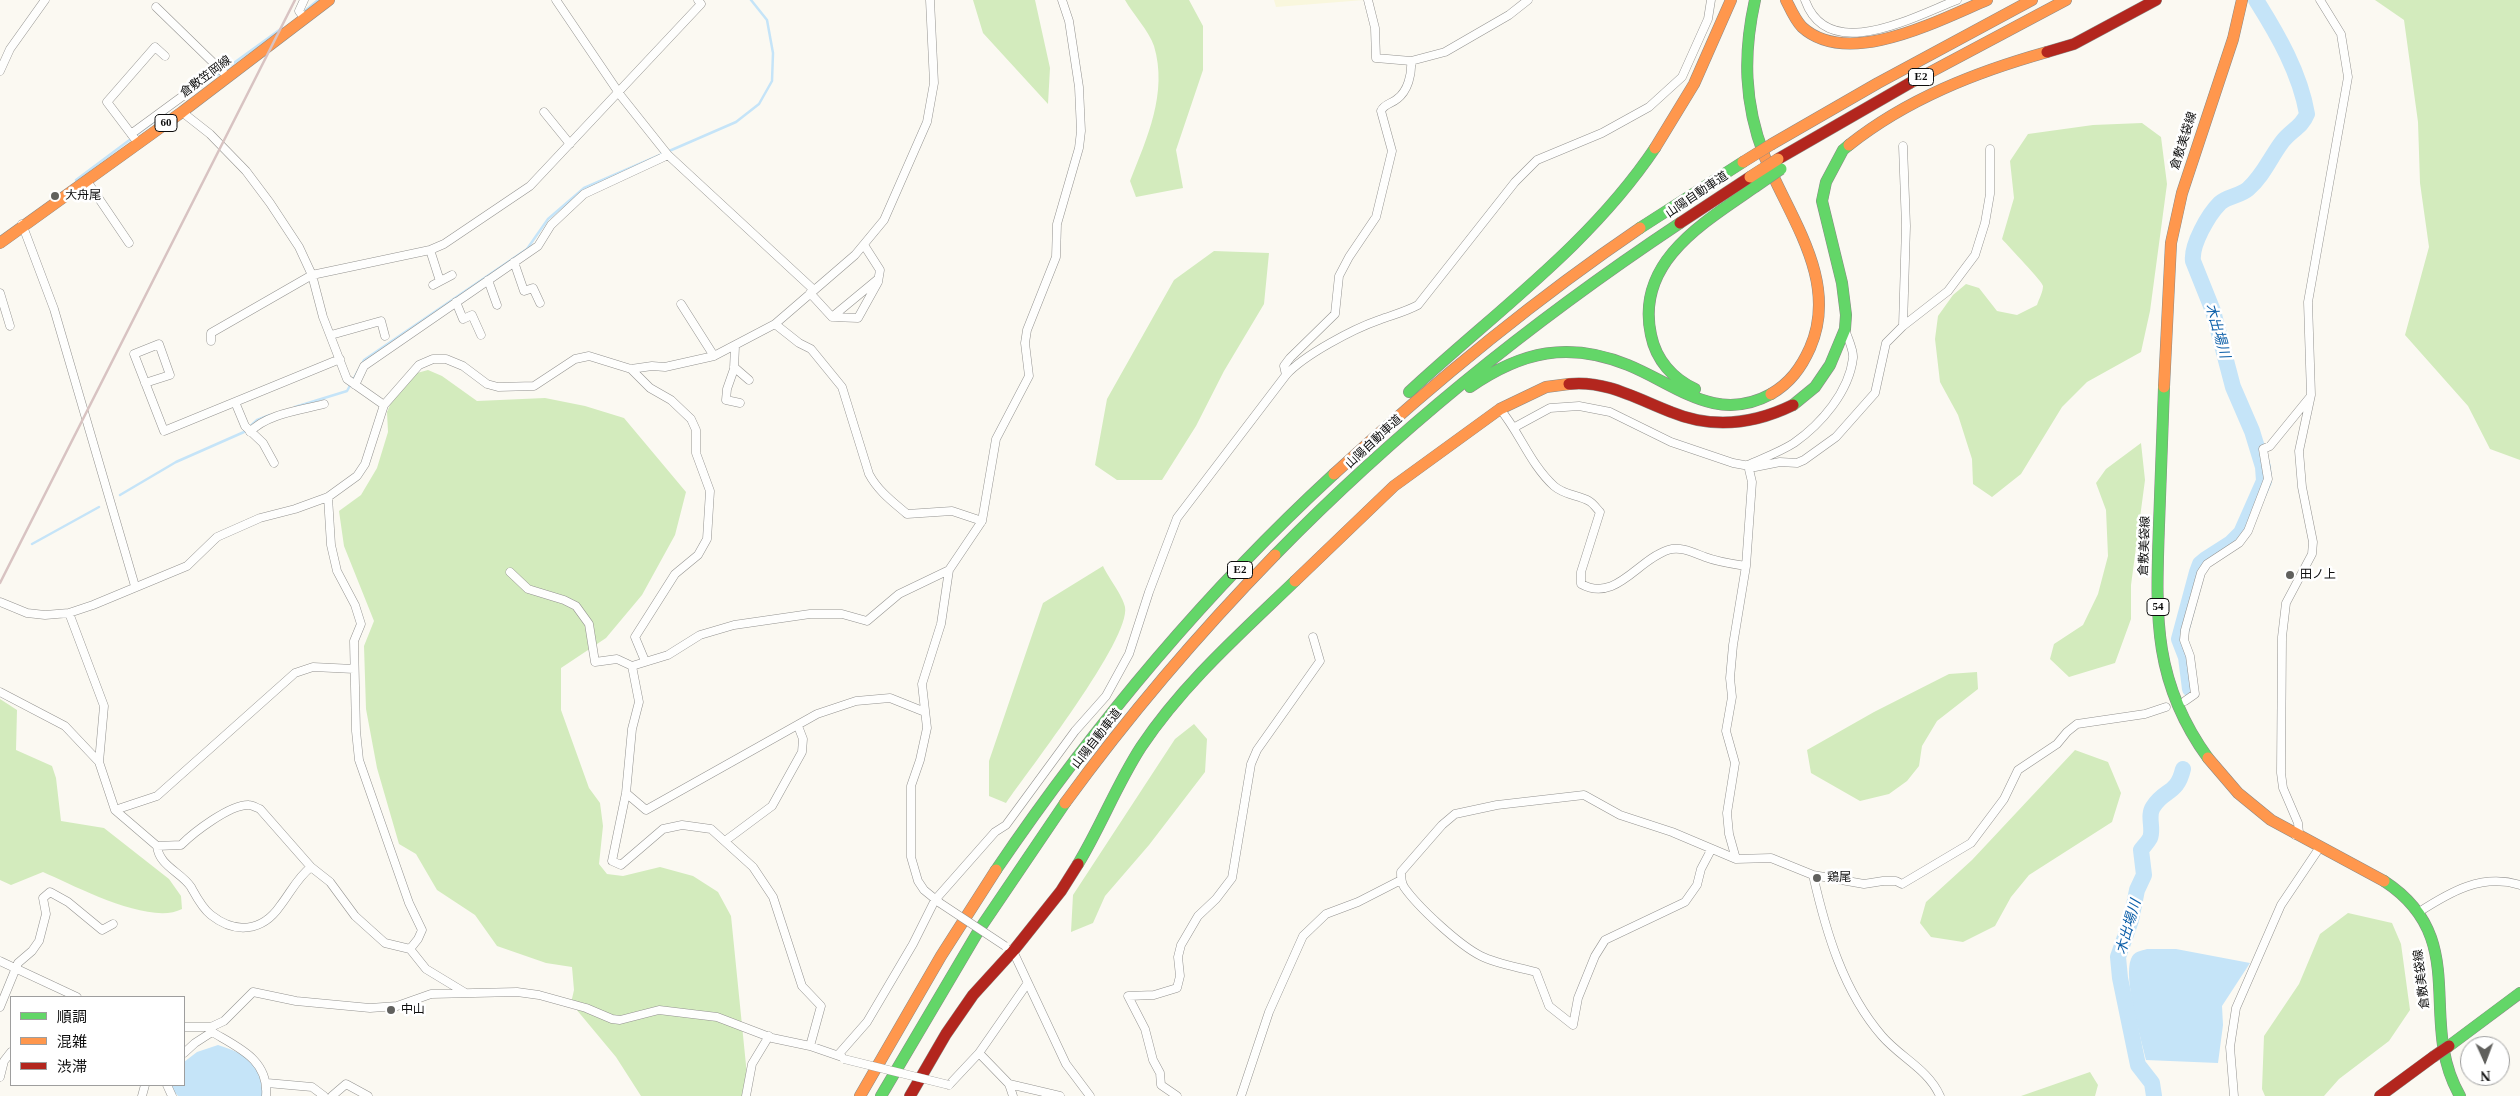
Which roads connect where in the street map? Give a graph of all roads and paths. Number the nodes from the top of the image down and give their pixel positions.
1 (45, 0) edge
2 (304, 0) edge
3 (329, 0) edge
4 (556, 0) edge
5 (698, 0) edge
6 (930, 0) edge
7 (1062, 0) edge
8 (1368, 0) edge
9 (1528, 0) edge
10 (1711, 0) edge
11 (1731, 0) edge
12 (1745, 0) edge
13 (1755, 0) edge
14 (1786, 0) edge
15 (1805, 0) edge
16 (1956, 0) edge
17 (1987, 0) edge
18 (2032, 0) edge
19 (2066, 0) edge
20 (2156, 0) edge
21 (2242, 0) edge
22 (2320, 0) edge
23 (156, 7) dead end
24 (305, 19) junction
25 (165, 56) dead end
26 (1412, 61) junction
27 (0, 71) edge
28 (225, 73) junction
29 (191, 90) dead end
30 (619, 93) junction
31 (182, 112) junction
32 (544, 112) dead end
33 (134, 138) junction
34 (570, 144) junction
35 (1903, 146) dead end
36 (1990, 149) dead end
37 (666, 152) junction
38 (87, 181) junction
39 (1752, 182) junction
40 (22, 224) junction
41 (0, 242) edge
42 (129, 243) dead end
43 (864, 245) junction
44 (430, 250) junction
45 (514, 262) junction
46 (312, 275) junction
47 (452, 276) dead end
48 (879, 278) junction
49 (488, 280) junction
50 (812, 292) junction
51 (0, 293) edge
52 (456, 302) junction
53 (540, 303) dead end
54 (681, 304) dead end
55 (497, 305) dead end
56 (832, 317) junction
57 (775, 324) junction
58 (10, 326) dead end
59 (1903, 326) junction
60 (1845, 329) junction
61 (331, 335) junction
62 (481, 335) dead end
63 (385, 336) dead end
64 (211, 341) dead end
65 (735, 346) junction
66 (714, 356) junction
67 (340, 359) junction
68 (647, 359) dead end
69 (652, 366) junction
70 (734, 367) junction
71 (631, 369) junction
72 (1286, 375) junction
73 (749, 380) dead end
74 (351, 382) junction
75 (145, 383) junction
76 (2311, 395) junction
77 (235, 402) junction
78 (740, 402) dead end
79 (324, 404) dead end
80 (384, 405) junction
81 (1500, 409) junction
82 (1411, 425) junction
83 (1515, 428) junction
84 (248, 429) junction
85 (274, 463) dead end
86 (1748, 465) junction
87 (328, 497) junction
88 (1301, 506) junction
89 (982, 521) junction
90 (1746, 566) junction
91 (949, 570) junction
92 (510, 572) dead end
93 (135, 586) junction
94 (0, 602) edge
95 (69, 613) junction
96 (1313, 637) dead end
97 (645, 661) junction
98 (632, 666) junction
99 (354, 669) junction
100 (0, 692) edge
101 (2184, 701) dead end
102 (2166, 707) dead end
103 (925, 712) junction
104 (798, 726) junction
105 (99, 762) junction
106 (626, 793) junction
107 (115, 810) junction
108 (2295, 835) junction
109 (726, 841) junction
110 (157, 846) junction
111 (2320, 847) junction
112 (1712, 850) junction
113 (1736, 859) junction
114 (311, 867) junction
115 (1813, 875) junction
116 (1401, 880) junction
117 (2520, 886) edge
118 (937, 901) junction
119 (2419, 912) junction
120 (113, 924) dead end
121 (1010, 948) junction
122 (410, 949) junction
123 (0, 961) edge
124 (16, 968) junction
125 (1027, 984) junction
126 (464, 992) junction
127 (2520, 992) edge
128 (75, 996) edge
129 (0, 1007) edge
130 (185, 1027) edge
131 (211, 1029) junction
132 (769, 1036) junction
133 (810, 1046) junction
134 (185, 1052) edge
135 (10, 1053) edge
136 (979, 1054) junction
137 (841, 1057) junction
138 (0, 1077) edge
139 (267, 1083) junction
140 (1009, 1084) junction
141 (266, 1096) edge
142 (324, 1096) edge
143 (332, 1096) edge
144 (368, 1096) edge
145 (746, 1096) edge
146 (860, 1096) edge
147 (881, 1096) edge
148 (910, 1096) edge
149 (1013, 1096) edge
150 (1060, 1096) edge
151 (1090, 1096) edge
152 (1178, 1096) edge
153 (1241, 1096) edge
154 (1940, 1096) edge
155 (2234, 1096) edge
156 (2380, 1096) edge
157 (2460, 1096) edge

1 - 27 street
2 - 24 street
3 - 24 main road, 倉敷笠岡線 / 60
4 - 30 street
5 - 30 street
6 - 43 street
7 - 89 street
8 - 26 street
9 - 26 street
10 - 72 street
11 - 88 main road
12 - 39 main road
13 - 82 main road
14 - 17 main road
15 - 16 street
18 - 88 main road, 山陽自動車道 / E2, bridge
19 - 39 main road, E2, bridge
20 - 60 main road
21 - 108 main road, 倉敷美袋線 / 54
22 - 76 street
23 - 28 street
24 - 28 main road, 倉敷笠岡線 / 60
25 - 33 street
26 - 72 street
28 - 31 main road, 倉敷笠岡線 / 60
29 - 33 street
30 - 34 street
30 - 37 street
31 - 33 main road, 倉敷笠岡線 / 60
31 - 46 street
32 - 34 street
33 - 38 main road, 倉敷笠岡線 / 60
34 - 44 street
35 - 59 street
36 - 59 street
37 - 45 street
37 - 50 street
38 - 40 main road, 倉敷笠岡線 / 60
38 - 42 street
39 - 82 main road, 山陽自動車道 / E2
40 - 41 main road, 倉敷笠岡線 / 60
40 - 93 street
43 - 48 street
43 - 50 street
44 - 46 street
44 - 47 street
45 - 49 street
45 - 53 street
46 - 61 street
46 - 64 street
48 - 56 street
48 - 56 street
49 - 52 street
49 - 55 street
50 - 56 street
50 - 57 street
51 - 58 street
52 - 62 street
52 - 74 street
54 - 66 street
57 - 65 street
57 - 89 street
59 - 86 street
60 - 81 main road
60 - 86 street
61 - 63 street
61 - 67 street
65 - 66 street
65 - 70 street
66 - 69 street
67 - 74 street
67 - 77 street
68 - 69 street
69 - 71 street
70 - 73 street
70 - 78 street
71 - 80 street
71 - 97 street
72 - 118 street
74 - 80 street
75 - 75 street
75 - 77 street
76 - 101 street
76 - 108 street
77 - 84 street
79 - 84 street
80 - 87 street
81 - 83 street
81 - 121 main road
82 - 147 main road, 山陽自動車道 / E2
83 - 86 street
83 - 90 street
84 - 85 street
86 - 90 street
87 - 93 street
87 - 99 street
88 - 146 main road, 山陽自動車道 / E2
89 - 91 street
90 - 113 street
91 - 97 street
91 - 103 street
92 - 98 street
93 - 95 street
94 - 95 street
95 - 105 street
96 - 152 street
97 - 98 street
98 - 106 street
99 - 107 street
99 - 122 street
100 - 105 street
102 - 115 street
103 - 104 street
103 - 118 street
104 - 106 street
104 - 109 street
105 - 107 street
106 - 109 street
107 - 110 street
108 - 111 main road, 倉敷美袋線 / 54
109 - 133 street
110 - 114 street
110 - 114 street
111 - 119 main road, 倉敷美袋線 / 54
111 - 155 street
112 - 113 street
112 - 116 street
112 - 116 street
113 - 115 street
114 - 122 street
115 - 154 street
116 - 153 street
117 - 119 street
118 - 121 street, bridge
118 - 137 street
119 - 157 main road, 倉敷美袋線 / 54
120 - 124 street
121 - 125 street
121 - 148 main road
122 - 126 street
123 - 124 street
124 - 128 street
124 - 129 street
125 - 136 street
125 - 151 street
126 - 131 street
126 - 132 street
127 - 156 main road, bridge
130 - 131 street
131 - 134 street
131 - 139 street
132 - 133 street
132 - 145 street
133 - 137 street
135 - 138 street
136 - 137 street, bridge
136 - 140 street
139 - 141 street
139 - 142 street
140 - 149 street
140 - 150 street
143 - 144 street

